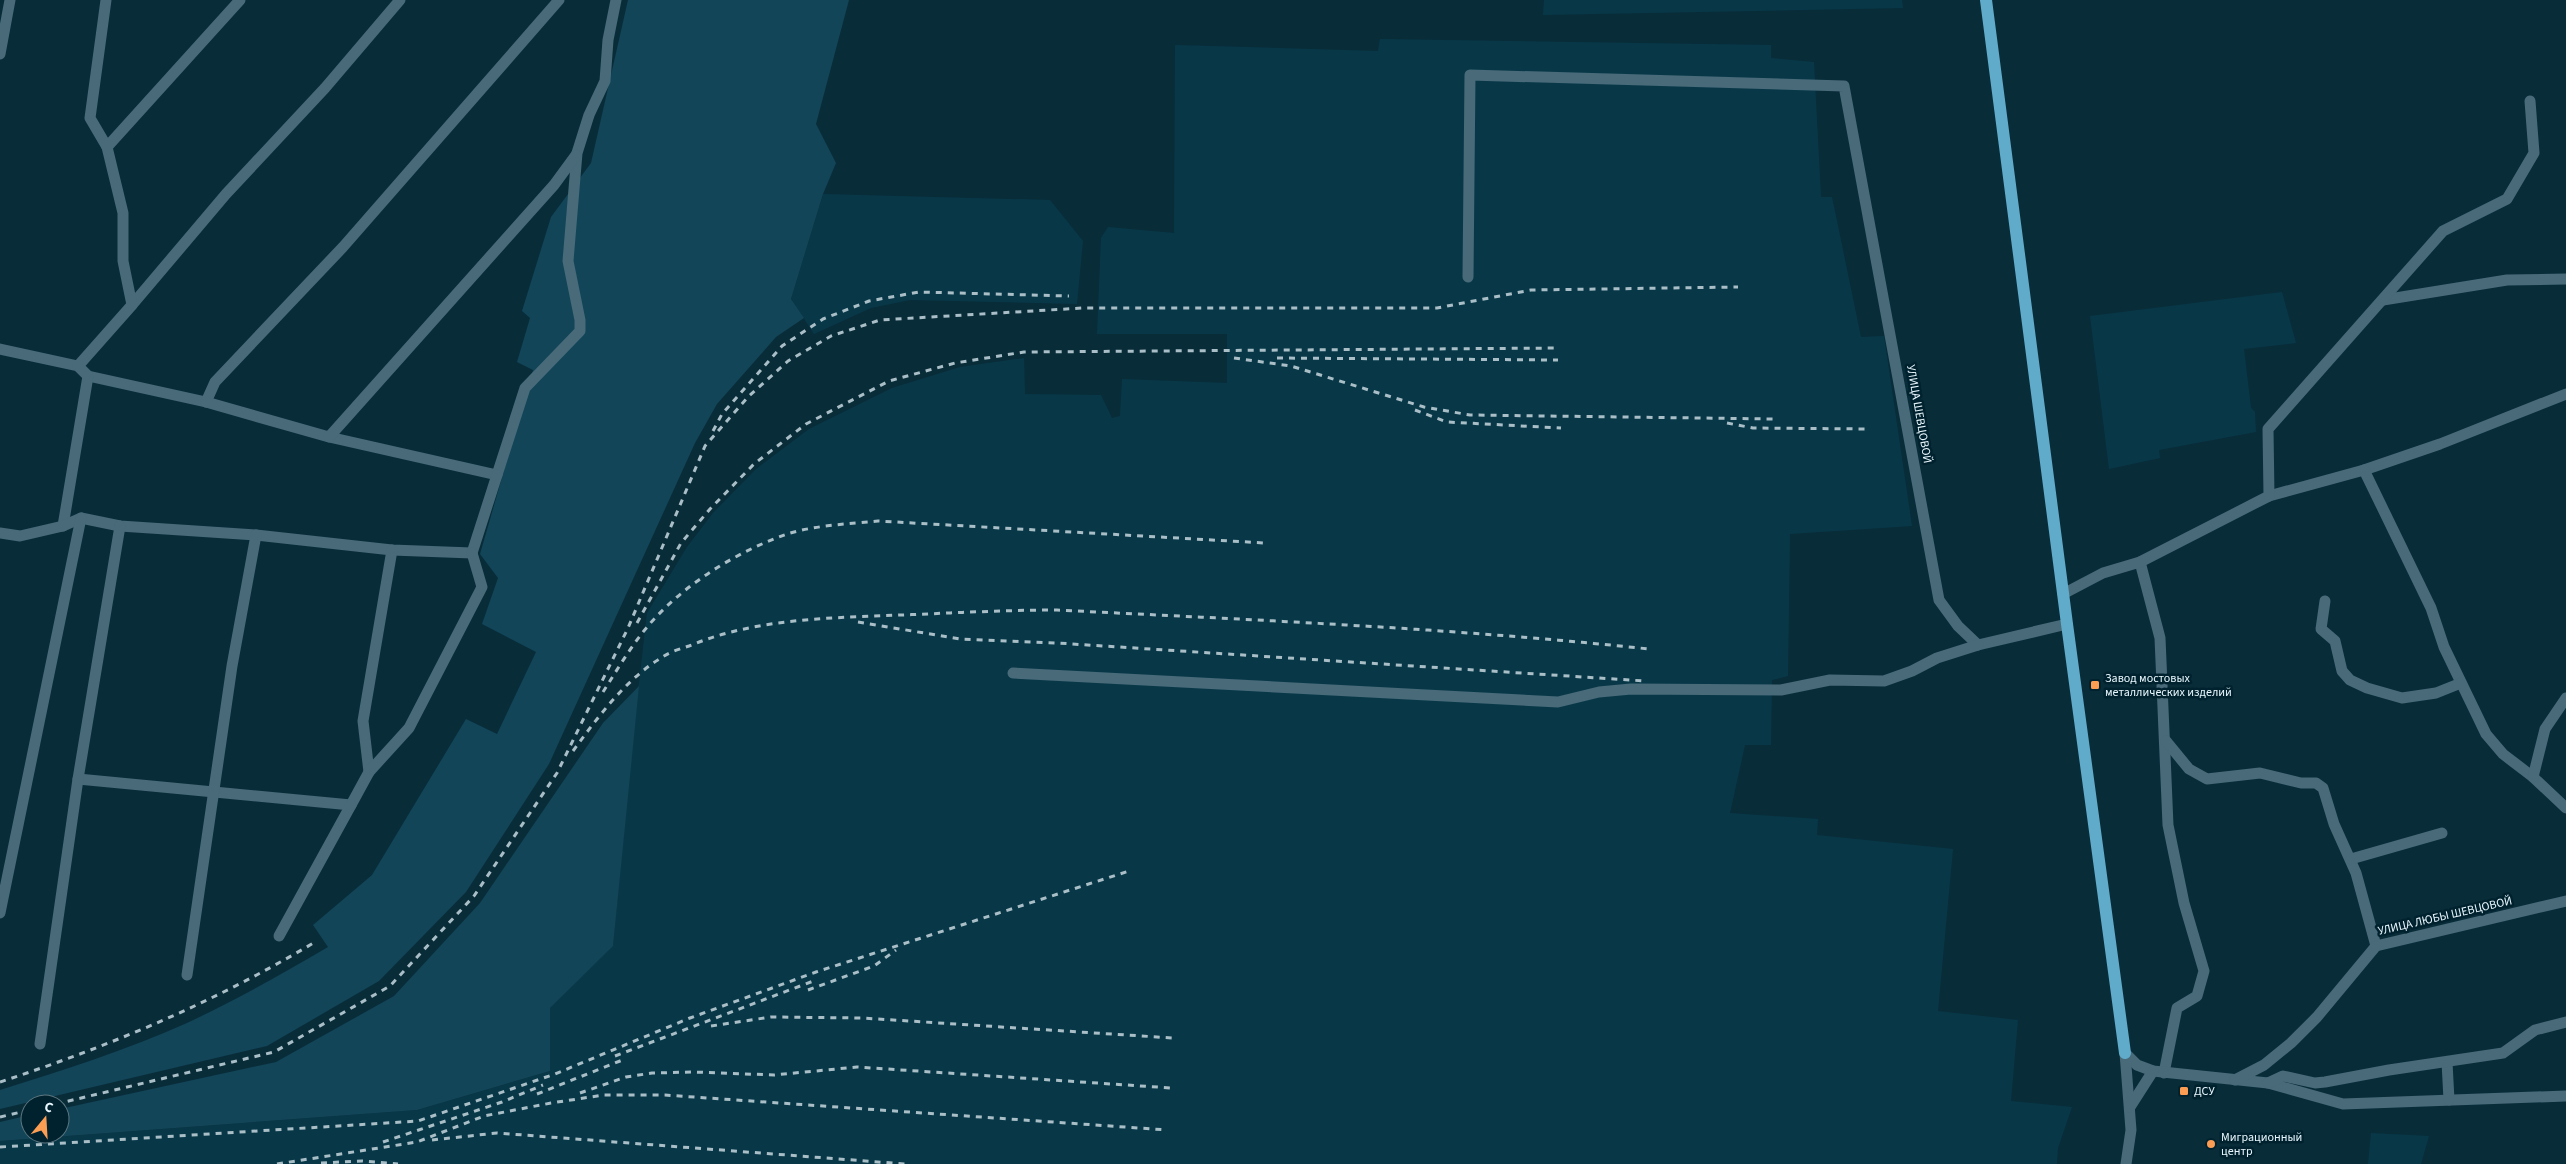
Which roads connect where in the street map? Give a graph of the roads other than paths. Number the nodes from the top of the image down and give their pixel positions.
1 (10, 0) edge
2 (106, 0) edge
3 (240, 0) edge
4 (400, 0) edge
5 (560, 0) edge
6 (616, 0) edge
7 (1986, 0) edge
8 (0, 54) edge
9 (2530, 101) dead end
10 (107, 147) junction
11 (577, 153) junction
12 (1468, 277) dead end
13 (2566, 279) edge
14 (2383, 300) junction
15 (132, 305) junction
16 (0, 349) edge
17 (78, 366) junction
18 (88, 376) junction
19 (2566, 394) edge
20 (206, 402) junction
21 (329, 437) junction
22 (2364, 470) junction
23 (497, 476) junction
24 (2269, 496) junction
25 (81, 518) junction
26 (63, 526) junction
27 (120, 526) junction
28 (0, 533) edge
29 (256, 535) junction
30 (392, 550) junction
31 (472, 553) junction
32 (2140, 562) junction
33 (2063, 594) junction
34 (2325, 601) dead end
35 (2067, 624) junction
36 (1978, 645) junction
37 (1013, 673) dead end
38 (2461, 683) junction
39 (2566, 698) edge
40 (2166, 741) junction
41 (369, 772) junction
42 (2533, 777) junction
43 (78, 780) junction
44 (215, 793) junction
45 (351, 805) junction
46 (2566, 808) edge
47 (2442, 833) dead end
48 (2351, 859) junction
49 (2566, 901) edge
50 (0, 913) edge
51 (279, 936) dead end
52 (2376, 946) junction
53 (187, 975) dead end
54 (2566, 1022) edge
55 (40, 1044) dead end
56 (2125, 1053) junction
57 (2448, 1062) junction
58 (2158, 1072) junction
59 (2234, 1080) junction
60 (2268, 1083) junction
61 (2566, 1096) edge
62 (2449, 1100) junction
63 (2130, 1107) junction
64 (2126, 1164) edge

1 - 8 street
2 - 10 street
3 - 10 street
4 - 15 street
5 - 20 street
6 - 11 street
7 - 33 main road
9 - 14 street
10 - 15 street
11 - 21 street
11 - 23 street
12 - 36 street, УЛИЦА ШЕВЦОВОЙ
13 - 14 street
14 - 24 street
15 - 17 street
16 - 17 street
17 - 18 street
18 - 20 street
18 - 26 street
19 - 22 street
20 - 21 street
21 - 23 street
22 - 24 street
22 - 38 street
23 - 31 street
24 - 32 street
25 - 26 street
25 - 27 street
25 - 50 street
26 - 28 street
27 - 29 street
27 - 43 street
29 - 30 street
29 - 44 street
30 - 31 street
30 - 41 street
31 - 41 street
32 - 33 street
32 - 40 street
33 - 35 main road
34 - 38 street
35 - 36 street
35 - 56 main road
36 - 37 street
38 - 42 street
39 - 42 street
40 - 48 street
40 - 58 street
41 - 45 street
42 - 46 street
43 - 44 street
43 - 55 street
44 - 45 street
44 - 53 street
45 - 51 street
47 - 48 street
48 - 52 street
49 - 52 street, УЛИЦА ЛЮБЫ ШЕВЦОВОЙ
52 - 59 street, УЛИЦА ЛЮБЫ ШЕВЦОВОЙ
54 - 57 street
56 - 58 street
56 - 63 street
57 - 60 street
57 - 62 street
58 - 59 street
58 - 63 street
59 - 60 street
60 - 62 street
61 - 62 street
63 - 64 street

